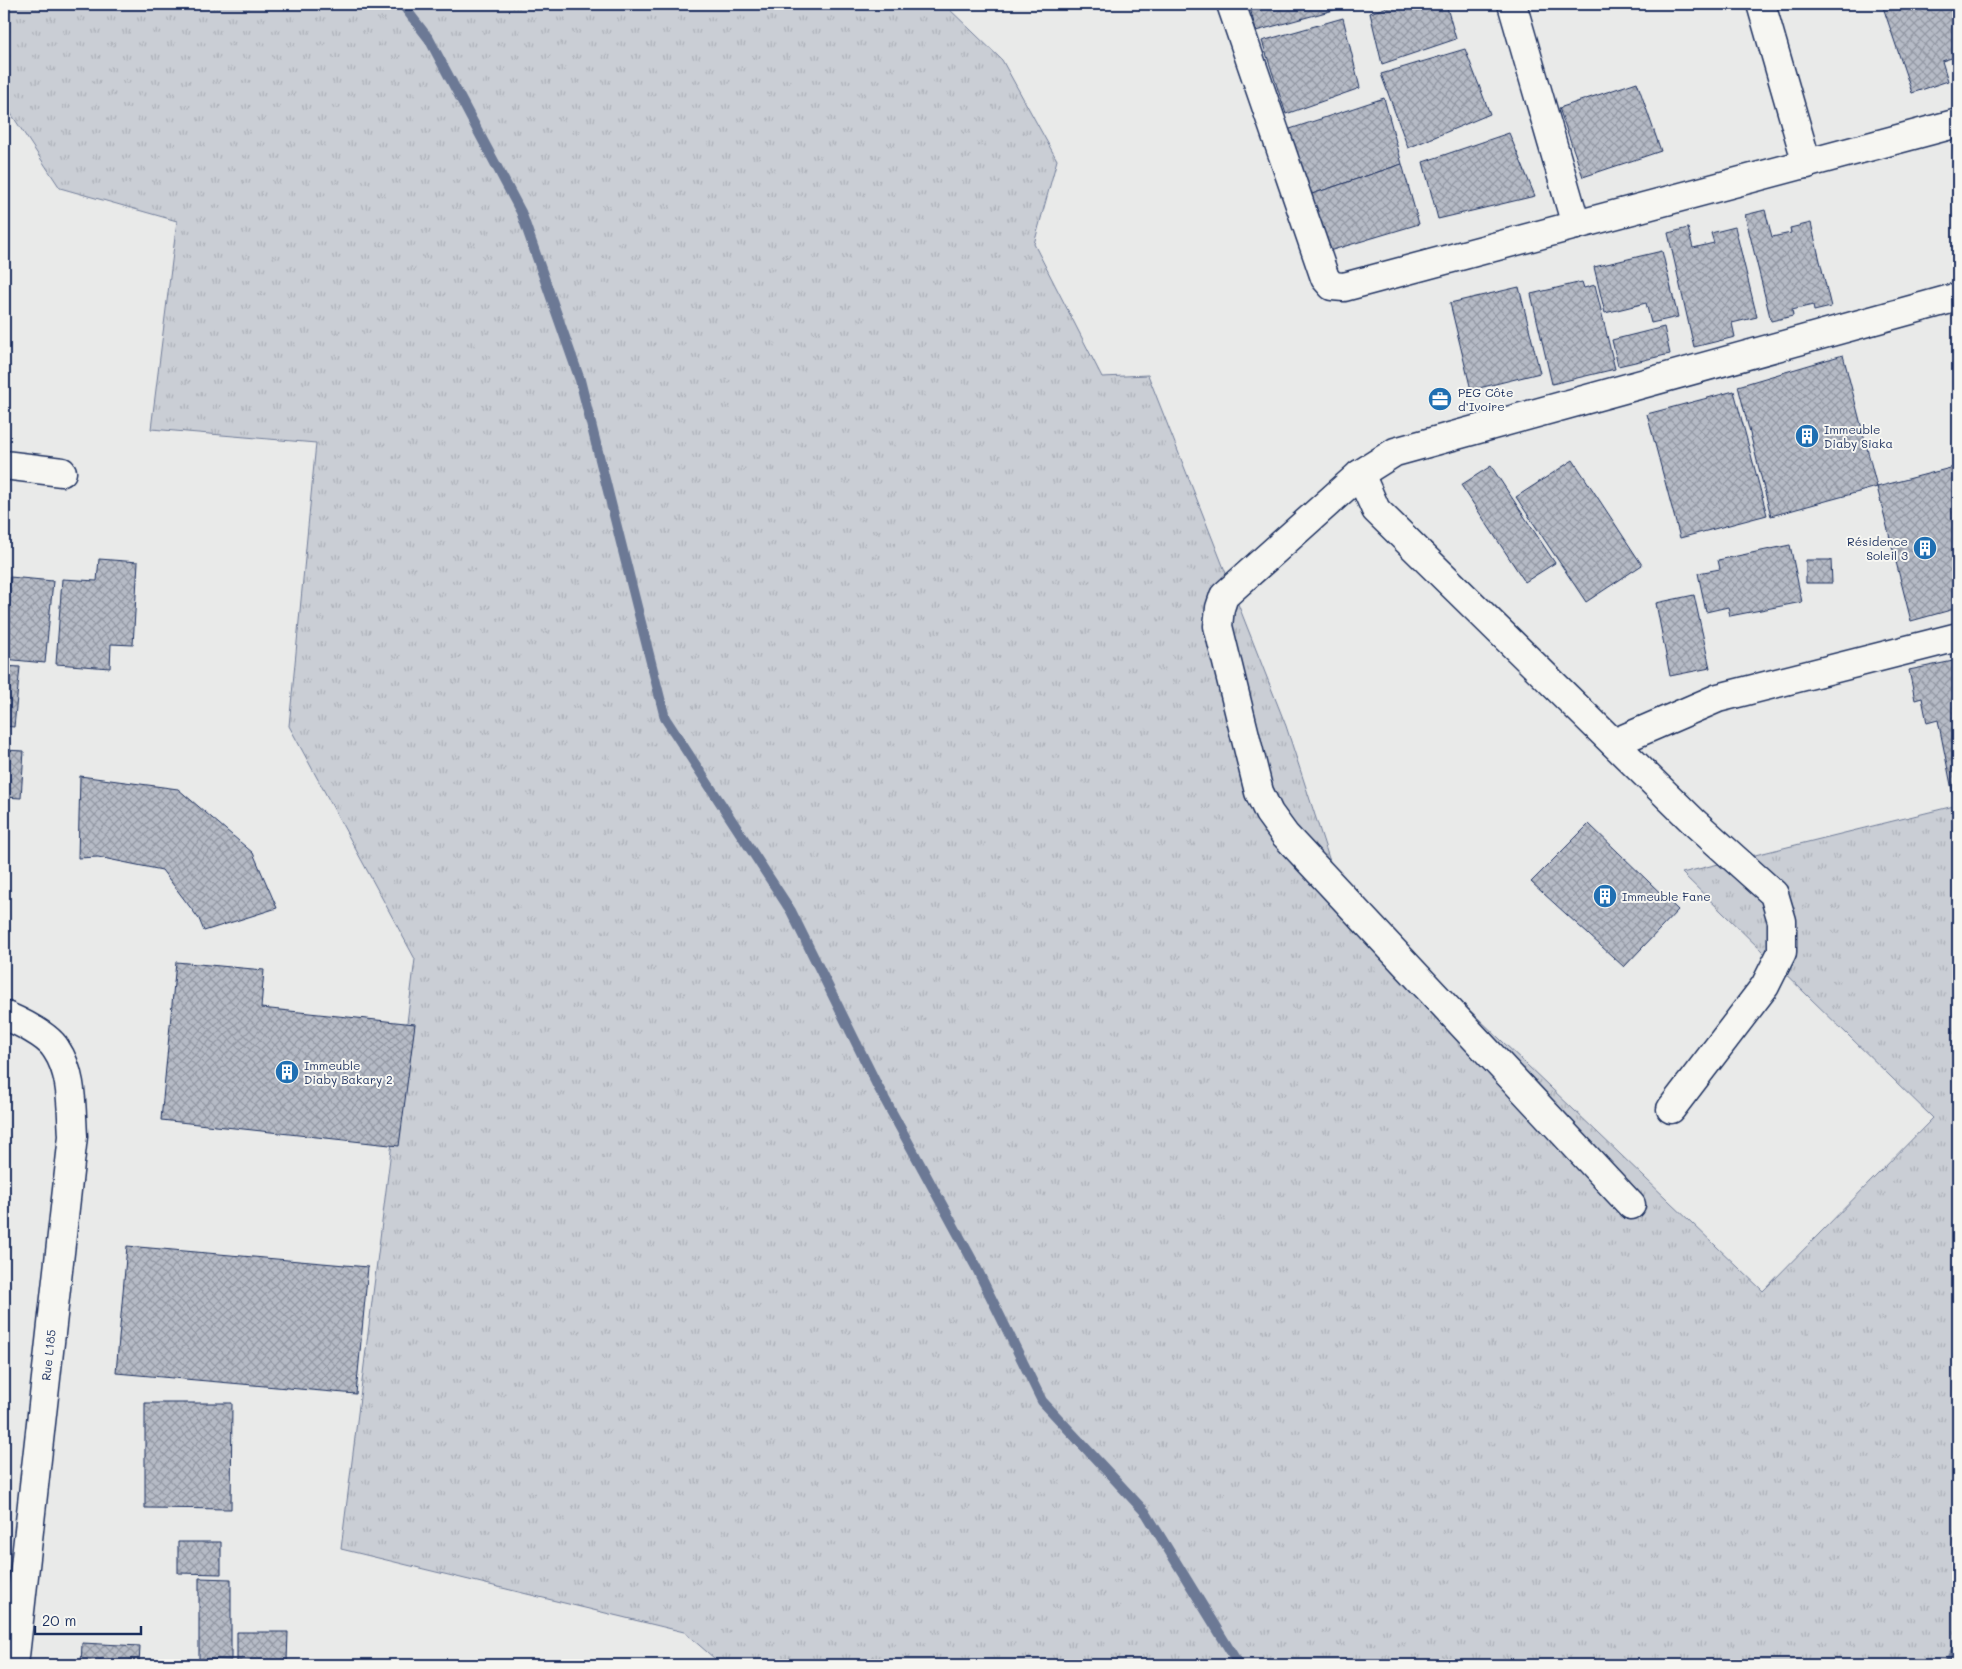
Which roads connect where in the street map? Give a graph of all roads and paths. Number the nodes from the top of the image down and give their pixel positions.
1 (1231, 4) edge
2 (1512, 4) edge
3 (1761, 4) edge
4 (1958, 123) edge
5 (1808, 164) junction
6 (1576, 225) junction
7 (1958, 297) edge
8 (4, 465) edge
9 (62, 472) dead end
10 (1360, 474) junction
11 (1958, 637) edge
12 (1614, 743) junction
13 (4, 1015) edge
14 (1671, 1110) dead end
15 (1631, 1205) dead end
16 (14, 1665) edge

1 - 6 street
2 - 6 street
3 - 5 street
4 - 5 street
5 - 6 street
7 - 10 street
8 - 9 street
10 - 12 street
10 - 15 street
11 - 12 street
12 - 14 street
13 - 16 street, Rue L185

